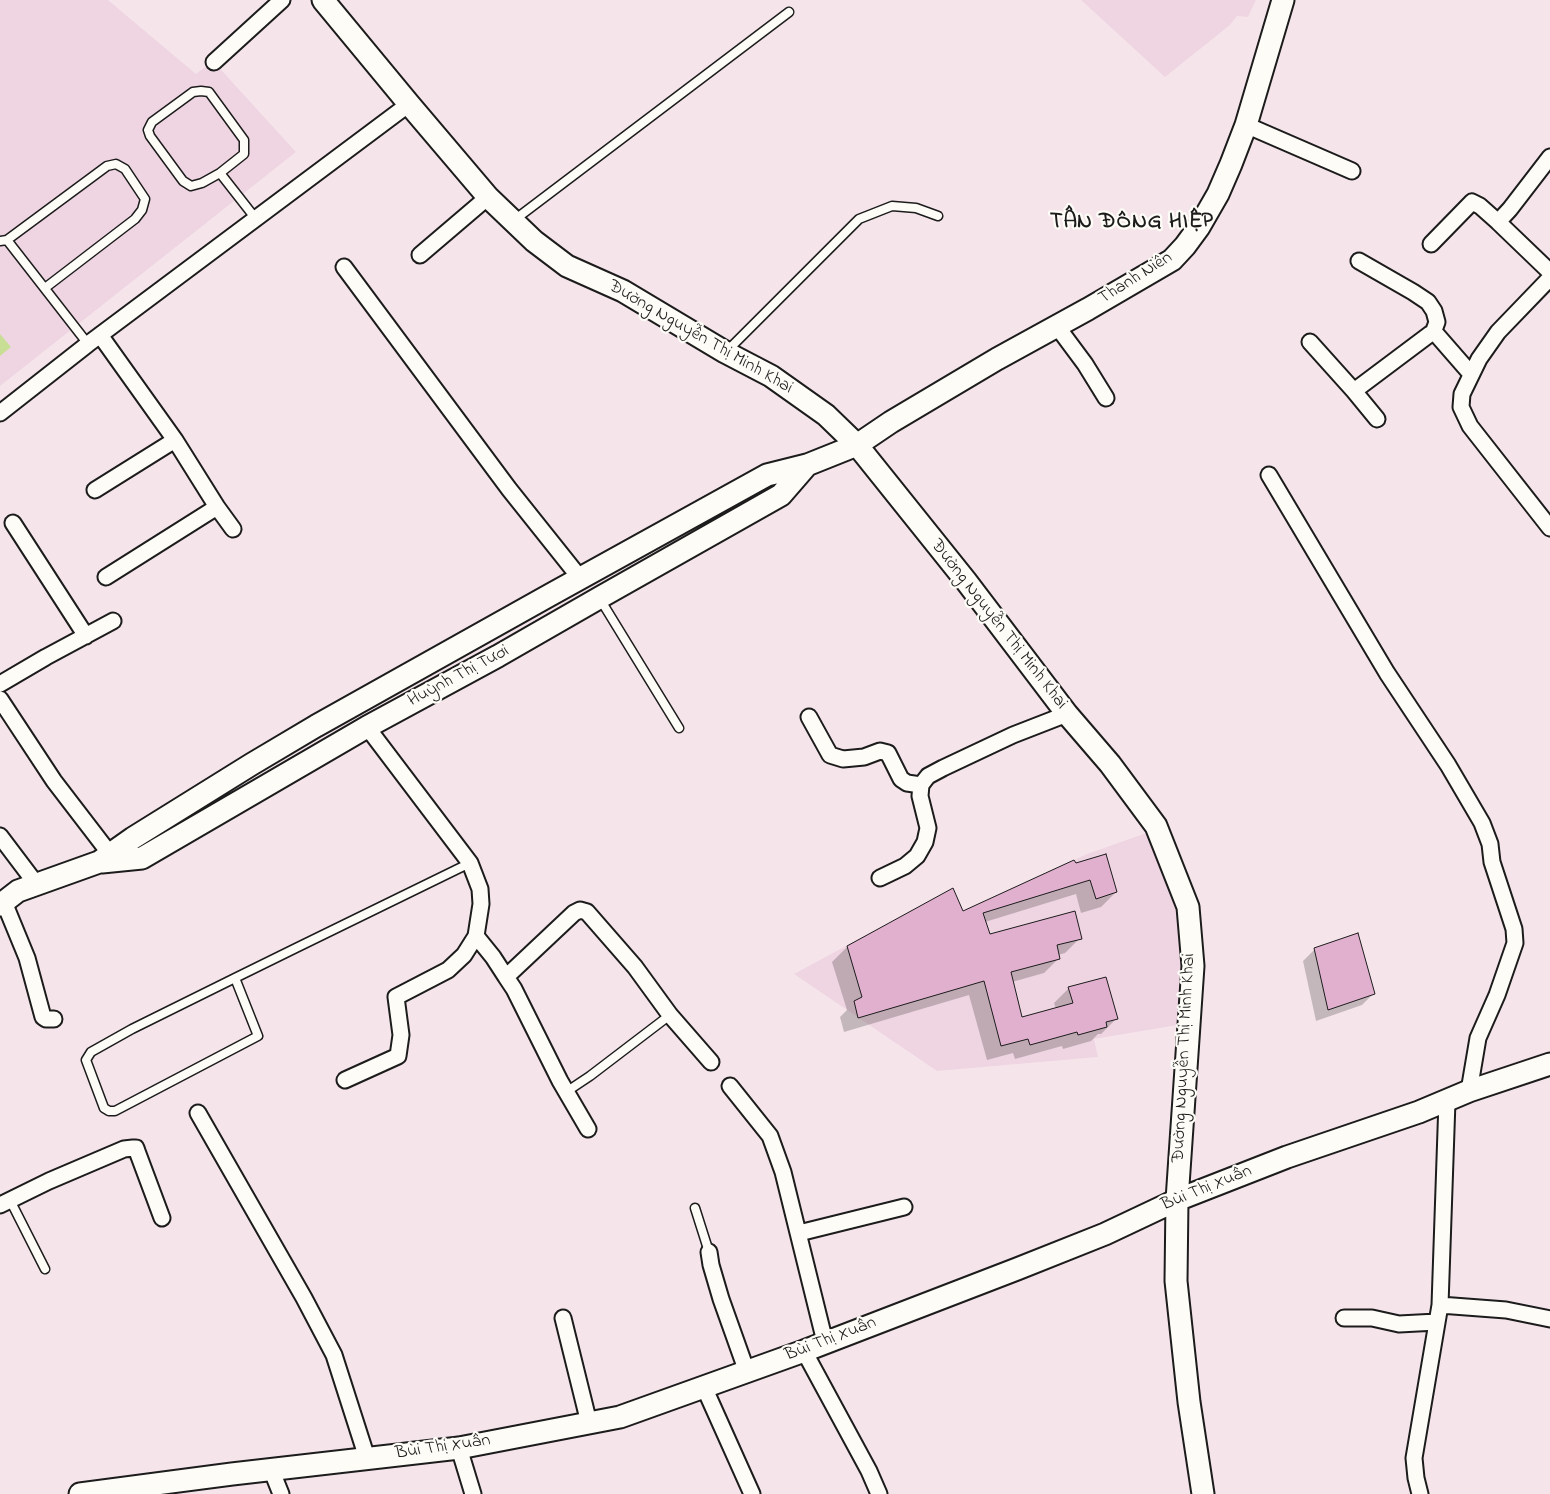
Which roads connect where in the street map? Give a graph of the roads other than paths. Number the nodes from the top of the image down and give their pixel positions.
1 (282, 0) edge
2 (323, 0) edge
3 (1283, 0) edge
4 (789, 12) dead end
5 (214, 62) dead end
6 (409, 104) junction
7 (1246, 125) junction
8 (1550, 157) edge
9 (1352, 171) dead end
10 (220, 173) junction
11 (488, 197) junction
12 (938, 216) dead end
13 (256, 219) junction
14 (512, 222) junction
15 (1498, 222) junction
16 (4, 240) edge
17 (1430, 244) dead end
18 (420, 255) dead end
19 (1359, 261) dead end
20 (344, 267) dead end
21 (1550, 272) edge
22 (1550, 278) edge
23 (46, 288) junction
24 (1056, 325) junction
25 (1433, 333) junction
26 (94, 340) junction
27 (1310, 342) dead end
28 (726, 352) junction
29 (1471, 374) junction
30 (1354, 391) junction
31 (1106, 398) dead end
32 (0, 412) edge
33 (1377, 419) dead end
34 (174, 440) junction
35 (858, 445) junction
36 (807, 465) junction
37 (1269, 475) dead end
38 (94, 490) dead end
39 (217, 507) junction
40 (13, 523) dead end
41 (1549, 525) edge
42 (234, 529) dead end
43 (671, 529) junction
44 (684, 550) junction
45 (106, 576) dead end
46 (580, 578) junction
47 (599, 598) junction
48 (113, 621) dead end
49 (86, 636) junction
50 (0, 684) edge
51 (0, 699) edge
52 (1067, 714) junction
53 (809, 717) dead end
54 (367, 727) junction
55 (679, 728) dead end
56 (921, 785) junction
57 (0, 836) edge
58 (104, 858) junction
59 (470, 863) junction
60 (880, 878) dead end
61 (37, 885) junction
62 (2, 903) edge
63 (476, 936) junction
64 (506, 977) junction
65 (235, 978) junction
66 (670, 1016) junction
67 (54, 1019) dead end
68 (711, 1062) dead end
69 (1550, 1064) edge
70 (345, 1080) dead end
71 (730, 1086) dead end
72 (1470, 1091) junction
73 (566, 1092) junction
74 (1447, 1100) junction
75 (198, 1113) dead end
76 (588, 1129) dead end
77 (1177, 1200) junction
78 (5, 1203) edge
79 (904, 1207) dead end
80 (695, 1208) dead end
81 (162, 1218) dead end
82 (799, 1233) junction
83 (709, 1252) joint
84 (45, 1269) dead end
85 (1440, 1305) junction
86 (564, 1318) dead end
87 (1344, 1318) dead end
88 (1550, 1319) edge
89 (1437, 1322) junction
90 (825, 1342) junction
91 (804, 1352) junction
92 (747, 1372) junction
93 (704, 1387) junction
94 (589, 1423) junction
95 (459, 1448) junction
96 (367, 1458) junction
97 (271, 1469) junction
98 (80, 1494) edge
99 (281, 1494) edge
100 (473, 1494) edge
101 (752, 1494) edge
102 (879, 1494) edge
103 (1203, 1494) edge
104 (1420, 1494) edge

1 - 5 street
2 - 6 main road, Đường Nguyễn Thị Minh Khai
3 - 7 main road, Thanh Niên
4 - 14 lane
6 - 11 main road, Đường Nguyễn Thị Minh Khai
6 - 13 street
7 - 9 street
7 - 24 main road, Thanh Niên
8 - 15 street
10 - 10 lane
10 - 13 lane
11 - 14 main road, Đường Nguyễn Thị Minh Khai
11 - 18 street
12 - 28 lane
13 - 26 street
14 - 28 main road, Đường Nguyễn Thị Minh Khai
15 - 17 street
15 - 21 street
16 - 23 lane
16 - 23 lane
19 - 25 street
20 - 46 street
22 - 29 street
23 - 26 lane
24 - 31 street
24 - 35 main road, Thanh Niên
25 - 29 street
25 - 30 street
26 - 32 street
26 - 34 street
27 - 30 street
28 - 35 main road, Đường Nguyễn Thị Minh Khai
29 - 41 street
30 - 33 street
34 - 38 street
34 - 39 street
35 - 36 main road, Huỳnh Thị Tươi
35 - 52 main road, Đường Nguyễn Thị Minh Khai
36 - 43 main road, Huỳnh Thị Tươi
36 - 44 main road, Huỳnh Thị Tươi
37 - 72 street
39 - 42 street
39 - 45 street
40 - 49 street
43 - 44 main road
43 - 46 main road, Huỳnh Thị Tươi
44 - 47 main road, Huỳnh Thị Tươi
46 - 58 main road, Huỳnh Thị Tươi
47 - 54 main road, Huỳnh Thị Tươi
47 - 55 lane
48 - 49 street
49 - 50 street
51 - 58 street
52 - 56 street
52 - 77 main road, Đường Nguyễn Thị Minh Khai
53 - 56 street
54 - 58 main road, Huỳnh Thị Tươi
54 - 59 street
56 - 60 street
57 - 61 street
58 - 61 main road, Huỳnh Thị Tươi
59 - 63 street
59 - 65 lane
61 - 62 main road, Huỳnh Thị Tươi
62 - 67 street
63 - 64 street
63 - 70 street
64 - 66 street
64 - 73 street
65 - 65 lane
66 - 68 street
66 - 73 lane
69 - 72 main road, Bùi Thị Xuân
71 - 82 street
72 - 74 main road, Bùi Thị Xuân
73 - 76 street
74 - 77 main road, Bùi Thị Xuân
74 - 85 street
75 - 96 street
77 - 90 main road, Bùi Thị Xuân
77 - 103 main road, Đường Nguyễn Thị Minh Khai
78 - 81 street
78 - 84 lane
79 - 82 street
80 - 83 lane
82 - 90 street
83 - 92 street
85 - 88 street
85 - 89 street
86 - 94 street
87 - 89 street
89 - 104 street
90 - 91 main road, Bùi Thị Xuân
91 - 92 main road, Bùi Thị Xuân
91 - 102 street
92 - 93 main road, Bùi Thị Xuân
93 - 94 main road, Bùi Thị Xuân
93 - 101 street
94 - 95 main road, Bùi Thị Xuân
95 - 96 main road, Bùi Thị Xuân
95 - 100 street
96 - 97 main road, Bùi Thị Xuân
97 - 98 main road, Bùi Thị Xuân
97 - 99 street

